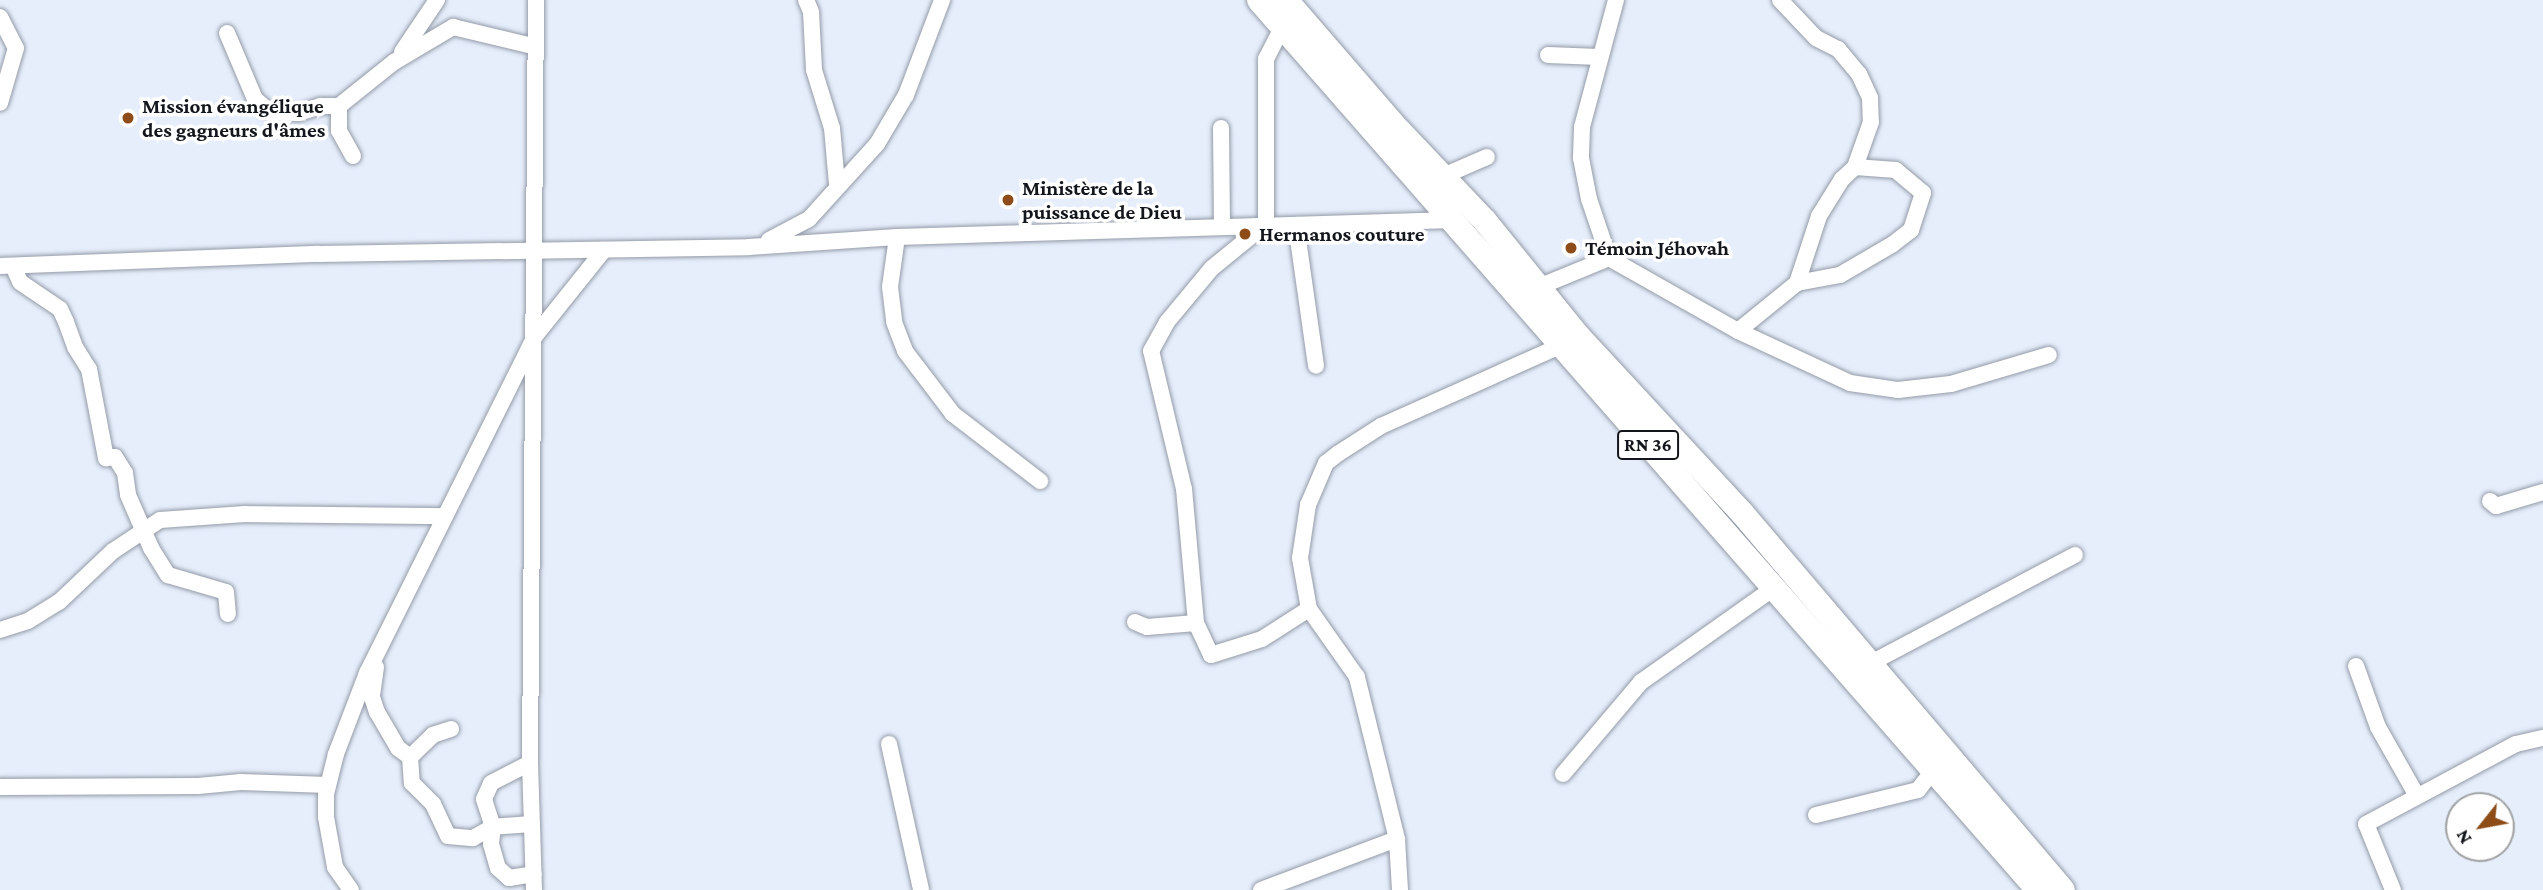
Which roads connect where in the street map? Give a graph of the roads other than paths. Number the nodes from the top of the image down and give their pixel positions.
1 (536, 0) edge
2 (806, 0) edge
3 (942, 0) edge
4 (1259, 0) edge
5 (1286, 0) edge
6 (1616, 0) edge
7 (1784, 1) edge
8 (435, 2) edge
9 (0, 17) edge
10 (453, 27) junction
11 (1282, 28) junction
12 (227, 33) dead end
13 (536, 47) junction
14 (1548, 54) dead end
15 (1599, 57) junction
16 (394, 62) junction
17 (0, 103) edge
18 (339, 106) junction
19 (1221, 128) dead end
20 (353, 156) dead end
21 (1487, 157) dead end
22 (1855, 167) junction
23 (837, 184) junction
24 (1435, 187) junction
25 (1419, 219) junction
26 (1453, 220) junction
27 (1266, 224) junction
28 (1296, 225) junction
29 (1222, 226) junction
30 (897, 237) junction
31 (749, 247) junction
32 (604, 250) junction
33 (531, 252) junction
34 (1609, 258) junction
35 (7, 266) edge
36 (1797, 283) junction
37 (1541, 286) junction
38 (1738, 331) junction
39 (535, 336) junction
40 (1560, 346) junction
41 (2049, 355) dead end
42 (1315, 366) dead end
43 (1040, 481) dead end
44 (2543, 492) edge
45 (2490, 501) dead end
46 (443, 516) junction
47 (144, 531) junction
48 (2075, 555) dead end
49 (1775, 587) junction
50 (1309, 609) junction
51 (228, 614) dead end
52 (1135, 622) dead end
53 (1196, 623) junction
54 (0, 630) edge
55 (384, 635) junction
56 (1869, 664) junction
57 (2356, 666) dead end
58 (373, 697) junction
59 (347, 724) junction
60 (451, 729) dead end
61 (2543, 738) edge
62 (889, 744) dead end
63 (410, 757) junction
64 (530, 763) junction
65 (1933, 771) junction
66 (1563, 774) dead end
67 (328, 785) junction
68 (0, 787) edge
69 (2417, 796) junction
70 (1816, 815) dead end
71 (532, 824) junction
72 (492, 827) junction
73 (1396, 839) junction
74 (534, 882) edge
75 (351, 890) edge
76 (921, 890) edge
77 (1261, 890) edge
78 (1401, 890) edge
79 (2038, 890) edge
80 (2063, 890) edge
81 (2393, 890) edge

1 - 13 street
2 - 23 street
3 - 23 street
4 - 11 main road, RN 36
5 - 24 main road, RN 36
6 - 15 street
7 - 22 street
8 - 10 street
8 - 16 street
9 - 17 street
10 - 13 street
10 - 16 street
11 - 24 main road, RN 36
11 - 27 street
12 - 18 street
13 - 33 street
14 - 15 street
15 - 34 street
16 - 18 street
18 - 20 street
19 - 29 street
21 - 24 street
22 - 36 street
22 - 36 street
23 - 31 street
24 - 25 street
24 - 26 main road, RN 36
24 - 37 main road, RN 36
25 - 26 street
25 - 28 street
26 - 40 main road, RN 36
27 - 28 street
27 - 29 street
27 - 53 street
28 - 42 street
29 - 30 street
30 - 31 street
30 - 43 street
31 - 32 street
32 - 33 street
32 - 39 street
33 - 35 street
33 - 39 street
34 - 37 street
34 - 38 street
35 - 47 street
36 - 38 street
37 - 56 main road, RN 36
38 - 41 street
39 - 46 street
39 - 64 street
40 - 49 main road, RN 36
40 - 50 street
44 - 45 street
46 - 47 street
46 - 55 street
47 - 51 street
47 - 54 street
48 - 56 street
49 - 65 main road, RN 36
49 - 66 street
50 - 53 street
50 - 73 street
52 - 53 street
55 - 58 street
55 - 59 street
56 - 80 main road, RN 36
57 - 69 street
58 - 59 street
58 - 63 street
59 - 67 street
60 - 63 street
61 - 69 street
62 - 76 street
63 - 72 street
64 - 71 street
64 - 72 street
65 - 70 street
65 - 79 main road, RN 36
67 - 68 street
67 - 75 street
69 - 81 street
71 - 72 street
71 - 74 street
72 - 74 street
73 - 77 street
73 - 78 street

